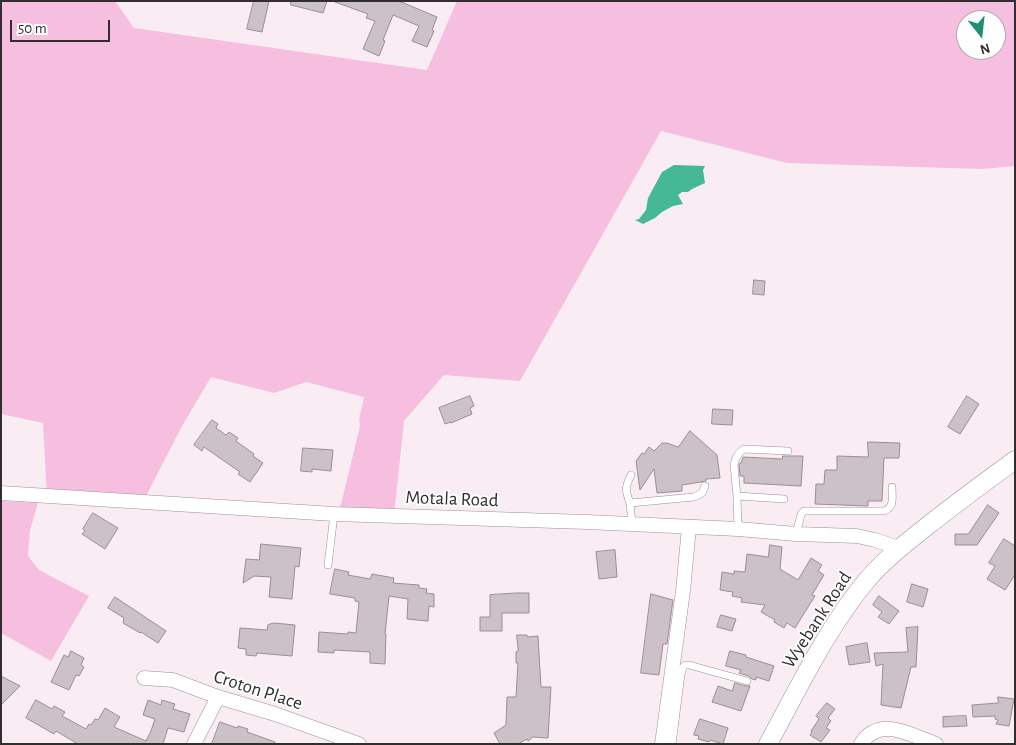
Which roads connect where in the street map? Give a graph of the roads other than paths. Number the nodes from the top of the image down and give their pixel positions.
1 (788, 451) dead end
2 (1015, 460) edge
3 (631, 475) dead end
4 (705, 486) dead end
5 (892, 487) dead end
6 (1, 493) edge
7 (737, 496) junction
8 (784, 499) dead end
9 (630, 503) junction
10 (334, 514) junction
11 (632, 524) junction
12 (689, 526) junction
13 (738, 529) junction
14 (796, 534) junction
15 (900, 548) junction
16 (328, 565) dead end
17 (144, 678) dead end
18 (747, 681) dead end
19 (218, 697) junction
20 (194, 744) edge
21 (359, 744) edge
22 (662, 744) edge
23 (672, 744) edge
24 (768, 744) edge
25 (861, 744) edge
26 (936, 744) edge

1 - 7 lane
2 - 15 street, Wyebank Road
3 - 9 lane
4 - 9 lane
5 - 14 lane
6 - 10 street, Motala Road
7 - 8 lane
7 - 13 lane
9 - 11 lane
10 - 11 street, Motala Road
10 - 16 lane
11 - 12 street, Motala Road
12 - 13 street, Motala Road
12 - 22 street
13 - 14 street, Motala Road
14 - 15 street, Motala Road
15 - 24 street, Wyebank Road
17 - 19 street, Croton Place
18 - 23 lane
19 - 20 street
19 - 21 street, Croton Place
25 - 26 street

